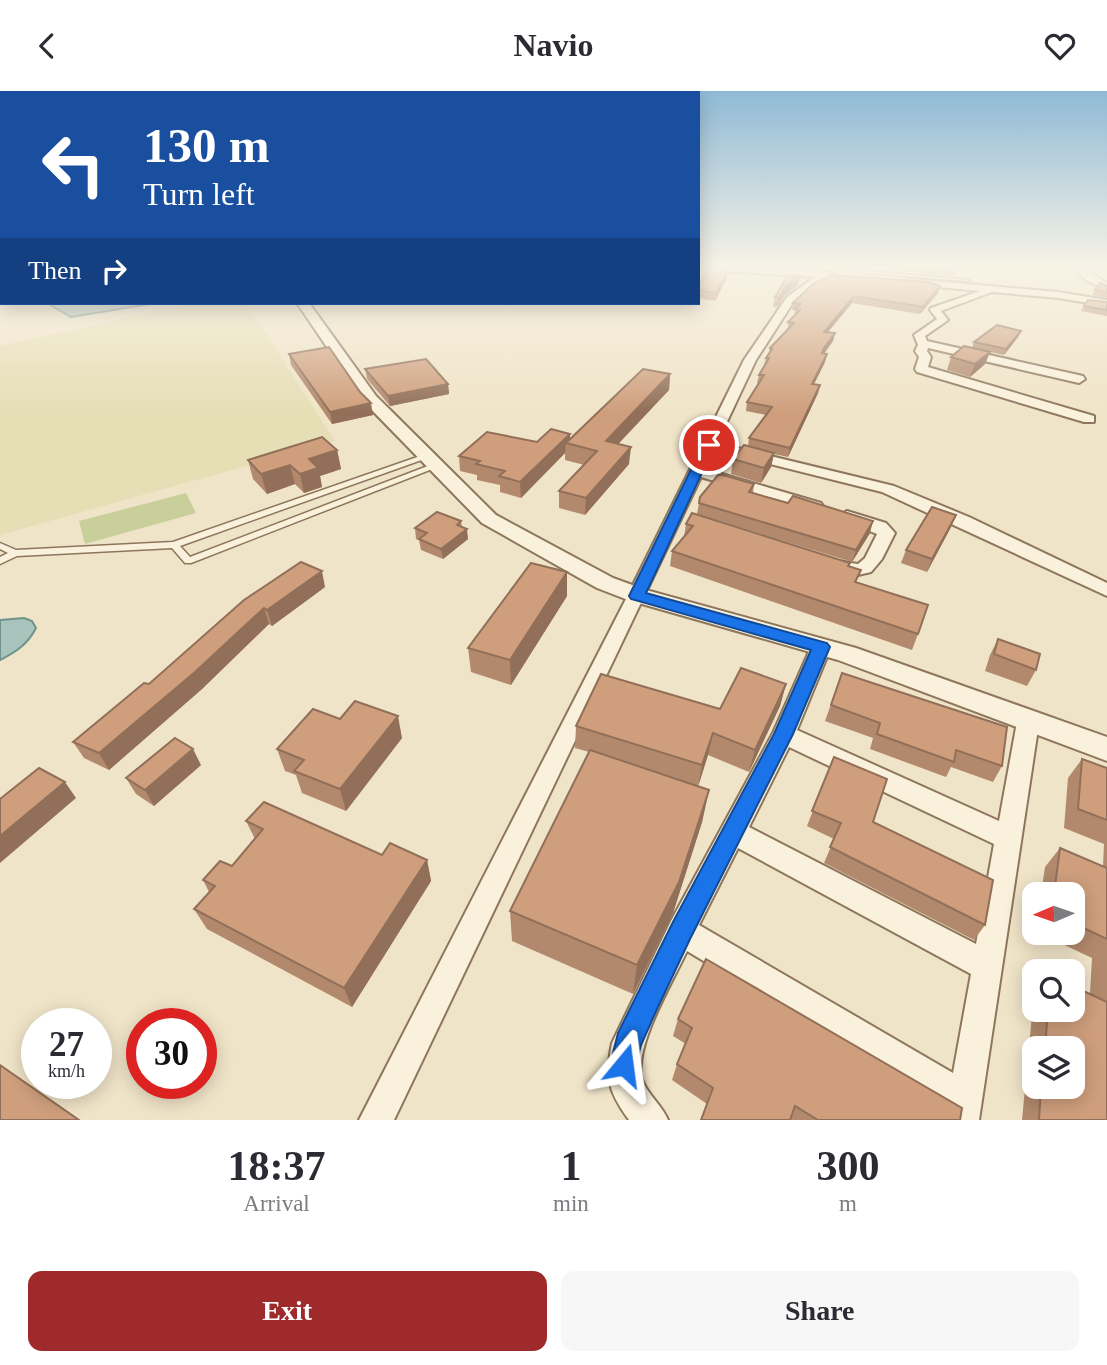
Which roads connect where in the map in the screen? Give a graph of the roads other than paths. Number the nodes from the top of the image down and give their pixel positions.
1 (312, 316) edge
2 (779, 316) edge
3 (940, 316) edge
4 (923, 342) junction
5 (1079, 379) dead end
6 (1089, 419) dead end
7 (709, 445) junction
8 (431, 461) junction
9 (697, 471) junction
10 (330, 490) junction
11 (342, 503) junction
12 (256, 516) junction
13 (269, 531) junction
14 (174, 545) junction
15 (0, 546) edge
16 (15, 553) junction
17 (0, 561) edge
18 (826, 563) edge
19 (1107, 590) edge
20 (637, 596) junction
21 (821, 647) junction
22 (1028, 722) junction
23 (784, 734) junction
24 (1107, 749) edge
25 (734, 832) junction
26 (1009, 838) junction
27 (681, 930) junction
28 (987, 966) junction
29 (963, 1110) edge
30 (376, 1120) edge
31 (652, 1120) edge

1 - 8 street
2 - 7 street
3 - 4 street
4 - 5 street
4 - 6 street
7 - 9 street
7 - 19 street
8 - 10 lane
8 - 11 lane
8 - 20 street
9 - 18 street
9 - 20 street
10 - 11 lane
10 - 12 lane
11 - 13 lane
12 - 13 lane
12 - 14 lane
13 - 14 lane
14 - 16 lane
15 - 16 lane
16 - 17 lane
20 - 21 street
20 - 30 street
21 - 22 street
21 - 23 street
22 - 24 street
22 - 26 street
23 - 25 street
23 - 26 street
25 - 27 street
25 - 28 street
26 - 28 street
27 - 29 street
27 - 31 street
28 - 29 street

